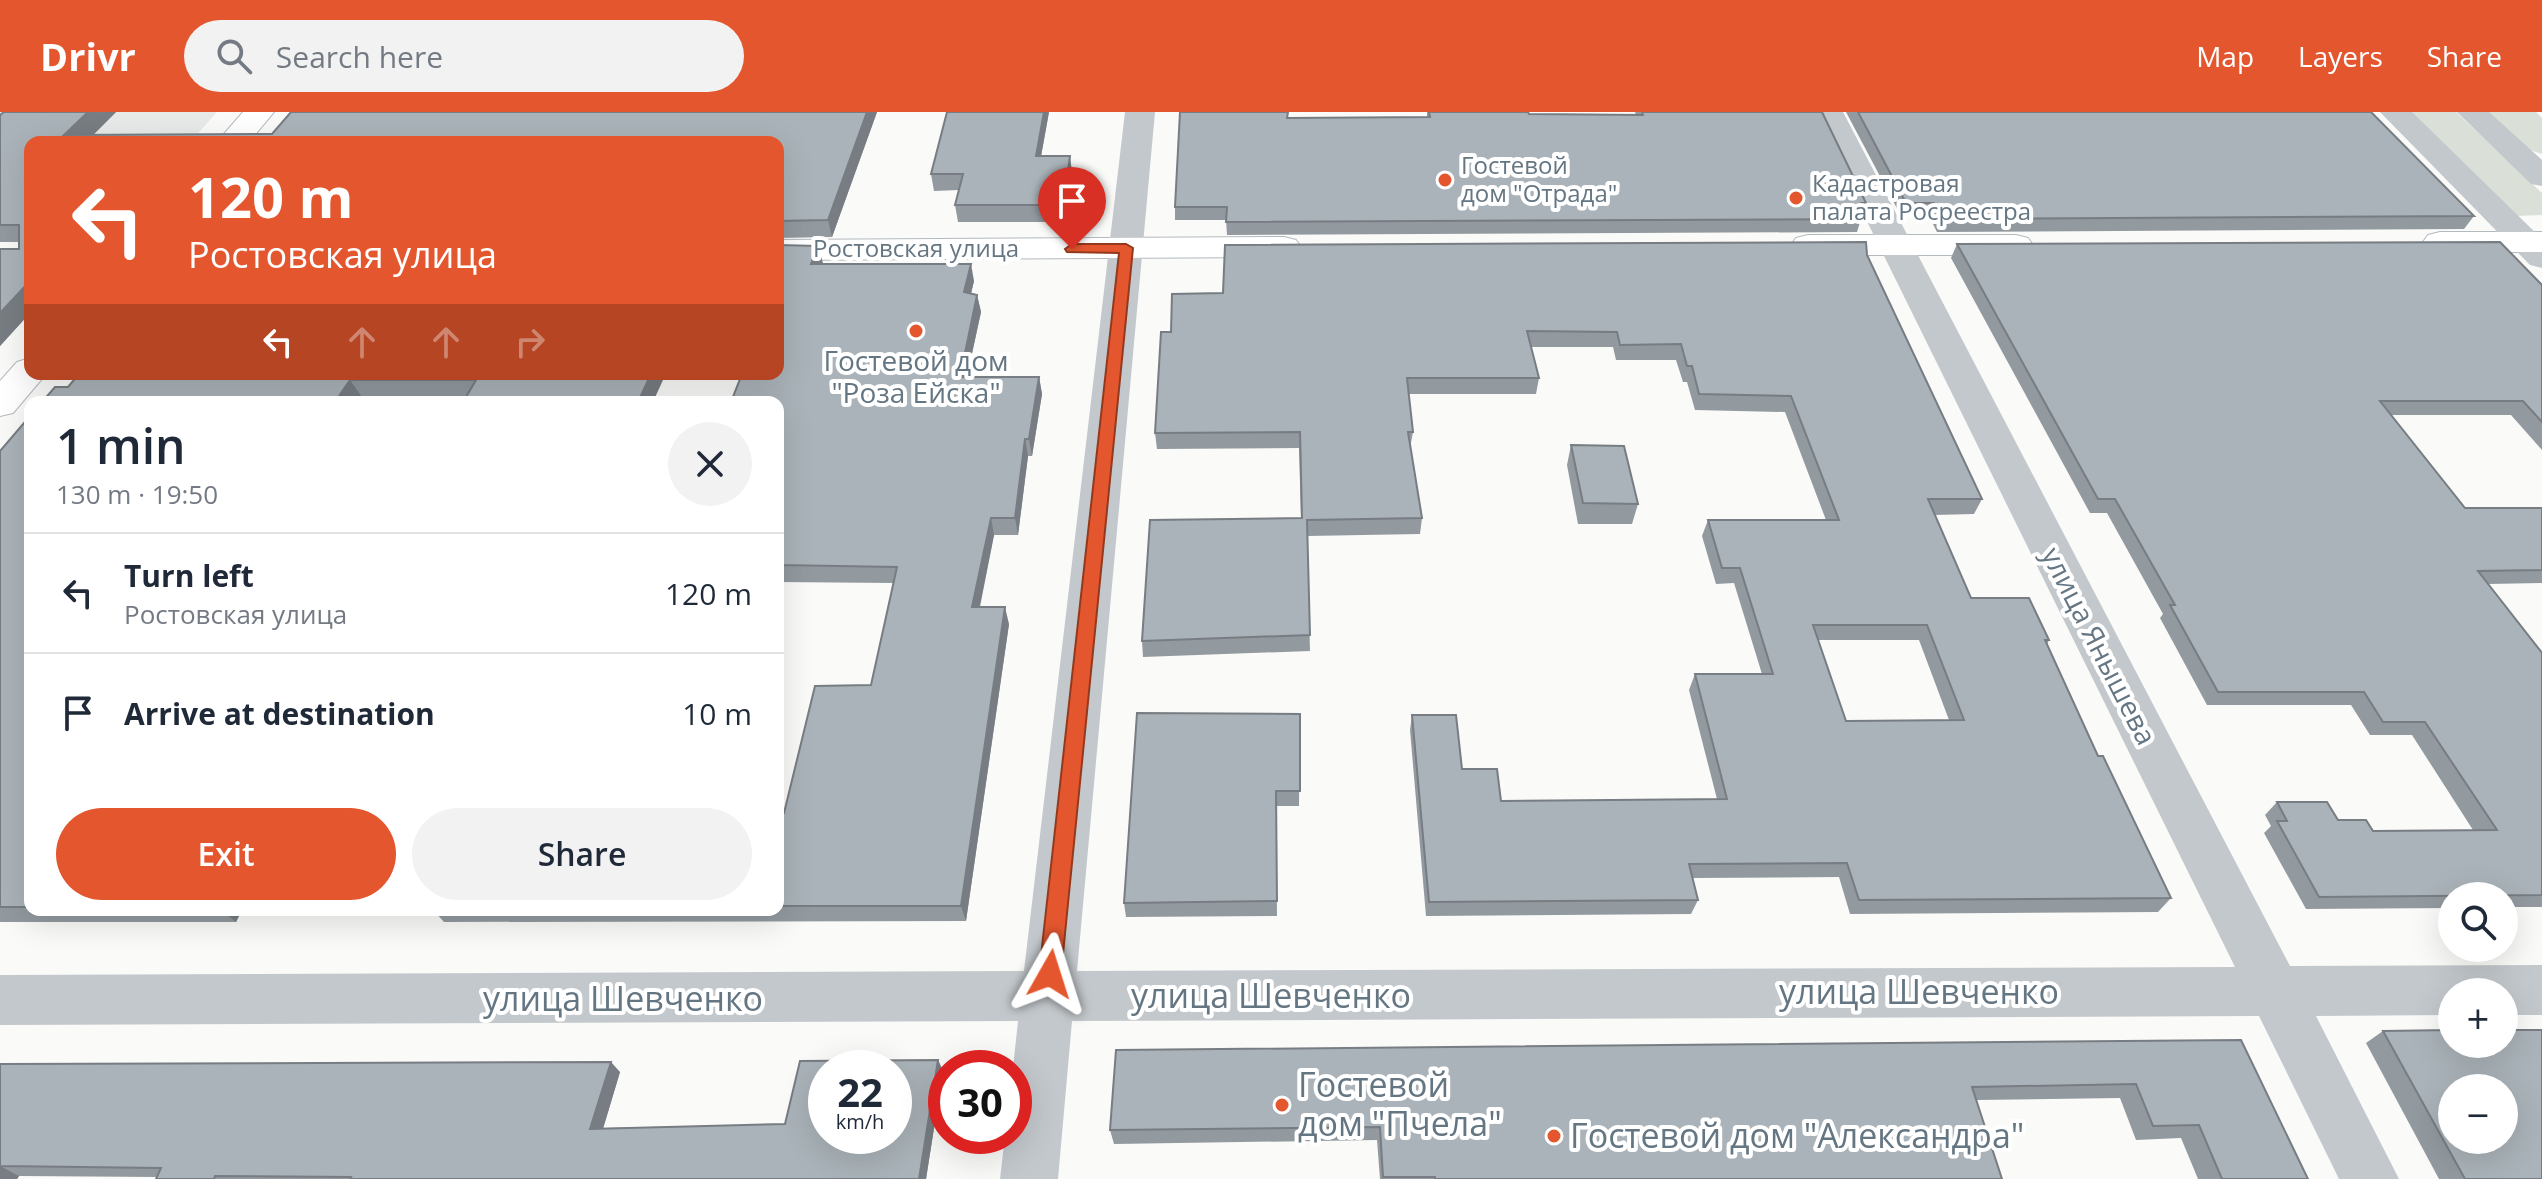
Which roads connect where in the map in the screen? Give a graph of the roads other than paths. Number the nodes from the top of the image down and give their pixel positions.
1 (259, 112) edge
2 (1140, 112) edge
3 (1828, 112) edge
4 (2395, 112) edge
5 (2472, 112) edge
6 (237, 136) edge
7 (2542, 177) edge
8 (2411, 243) edge
9 (1779, 245) edge
10 (1896, 245) junction
11 (2051, 245) edge
12 (1320, 247) edge
13 (2537, 247) edge
14 (1126, 248) junction
15 (784, 250) edge
16 (24, 377) edge
17 (0, 404) edge
18 (2274, 990) junction
19 (2542, 990) edge
20 (1047, 998) junction
21 (0, 1000) edge
22 (1029, 1179) edge
23 (2370, 1179) edge

1 - 6 street
2 - 14 street
3 - 10 street, улица Янышева
4 - 13 street
5 - 7 street
8 - 13 street
9 - 10 street
10 - 11 street
10 - 18 street, улица Янышева
12 - 14 street, Ростовская улица
14 - 15 street, Ростовская улица
14 - 20 street
16 - 17 street
18 - 19 street, улица Шевченко
18 - 20 street, улица Шевченко
18 - 23 street, улица Янышева
20 - 21 street, улица Шевченко
20 - 22 street

